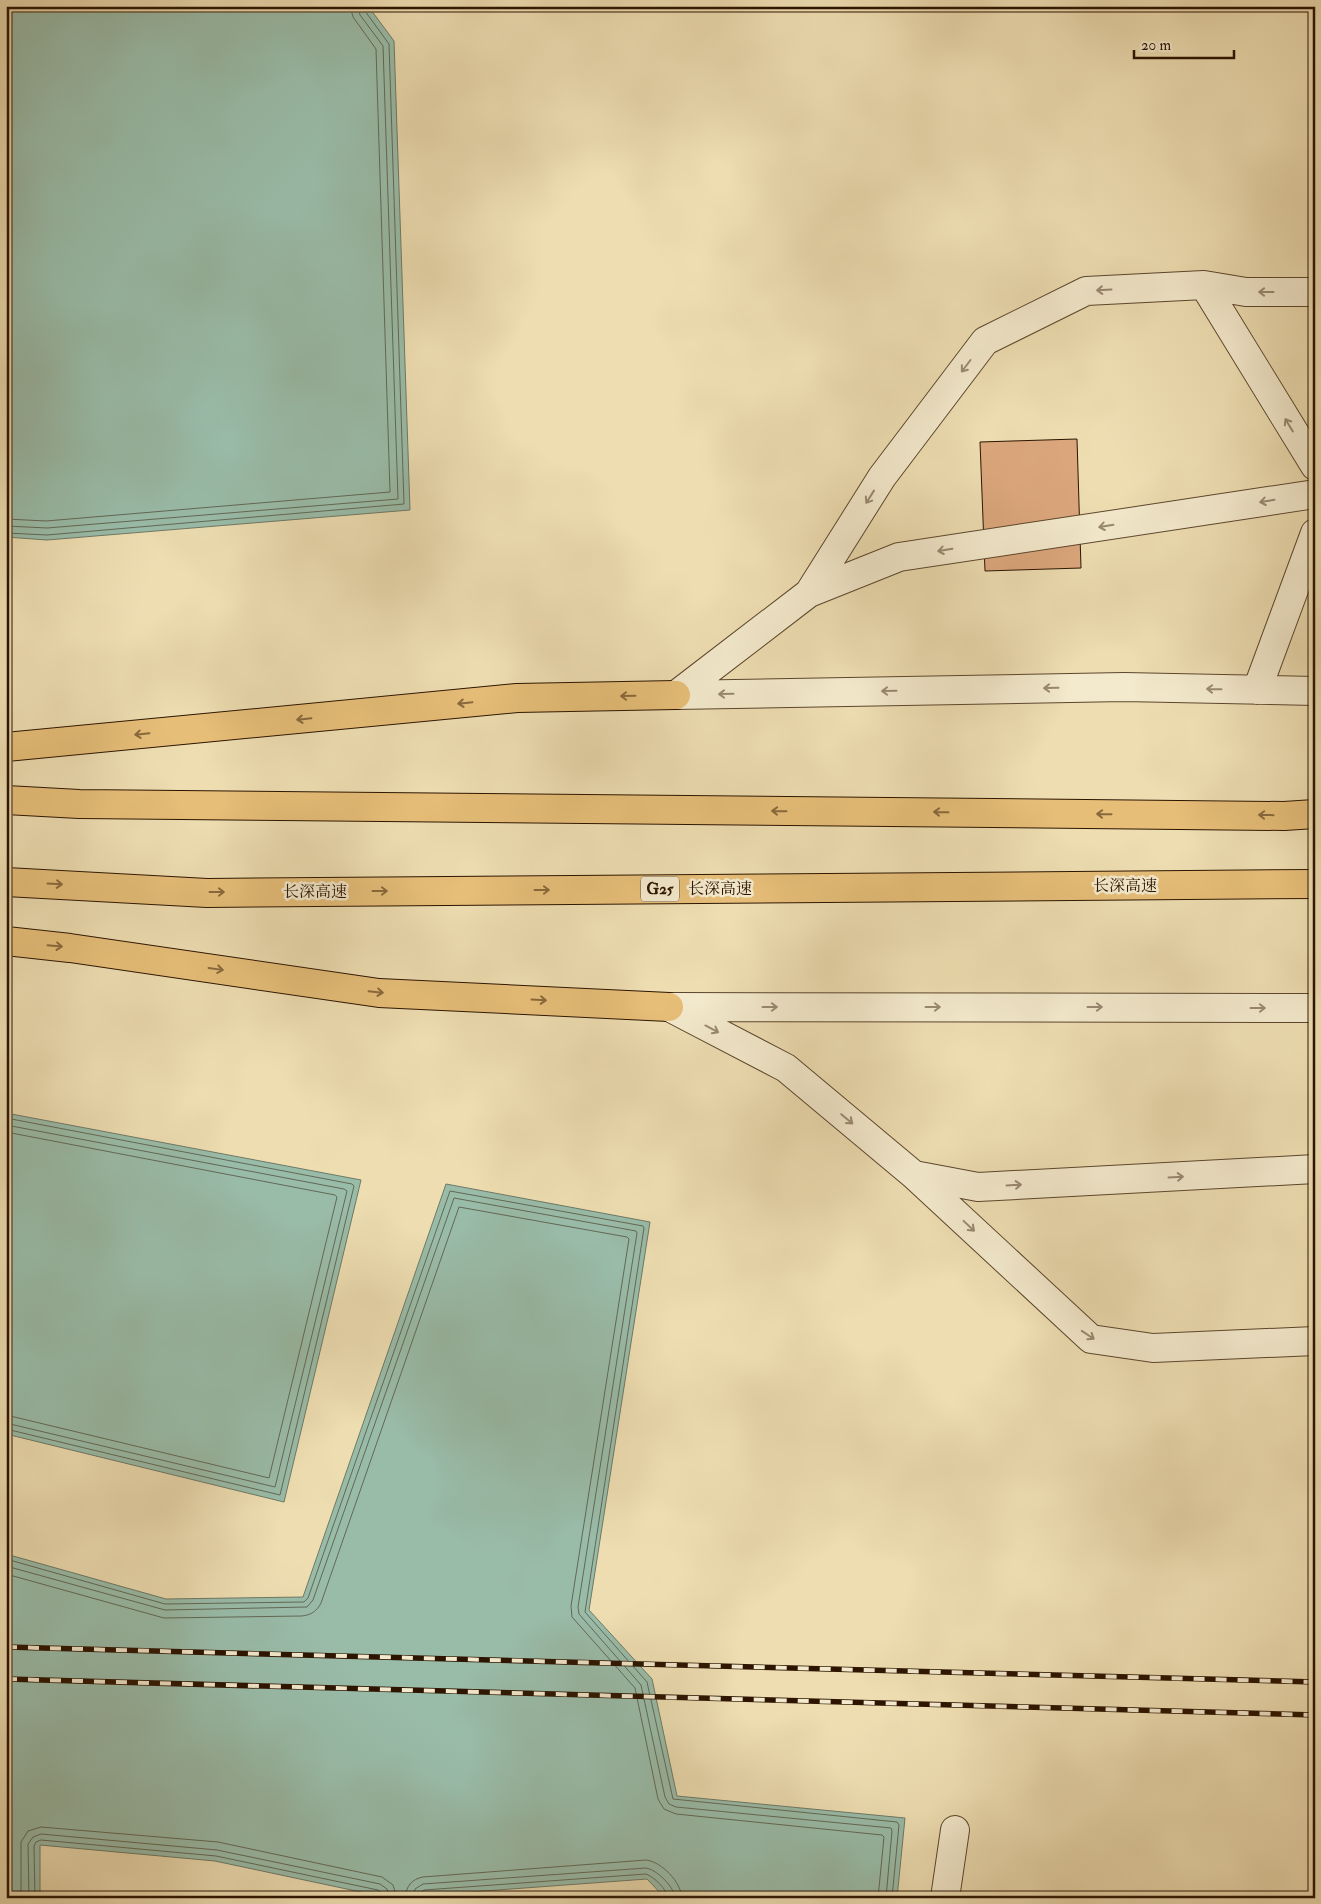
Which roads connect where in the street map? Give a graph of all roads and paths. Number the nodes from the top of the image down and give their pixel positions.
1 (1204, 285) junction
2 (1315, 292) edge
3 (1315, 466) edge
4 (1315, 494) edge
5 (1315, 534) edge
6 (809, 593) junction
7 (1257, 690) junction
8 (1315, 690) edge
9 (676, 695) junction
10 (6, 747) edge
11 (6, 800) edge
12 (1315, 814) edge
13 (6, 882) edge
14 (1315, 884) edge
15 (6, 942) edge
16 (669, 1006) junction
17 (1315, 1008) edge
18 (1315, 1169) edge
19 (914, 1175) junction
20 (1315, 1341) edge
21 (955, 1830) dead end
22 (945, 1898) edge

2 -> 1 street
3 -> 1 street
1 -> 6 street
4 -> 6 street
5 - 7 street
6 - 9 street
7 - 8 street
7 -> 9 street
9 -> 10 highway
12 -> 11 highway
13 -> 14 highway, 长深高速 / G25
15 -> 16 highway
16 -> 17 street
16 -> 19 street
19 -> 18 street
19 -> 20 street
21 - 22 street

